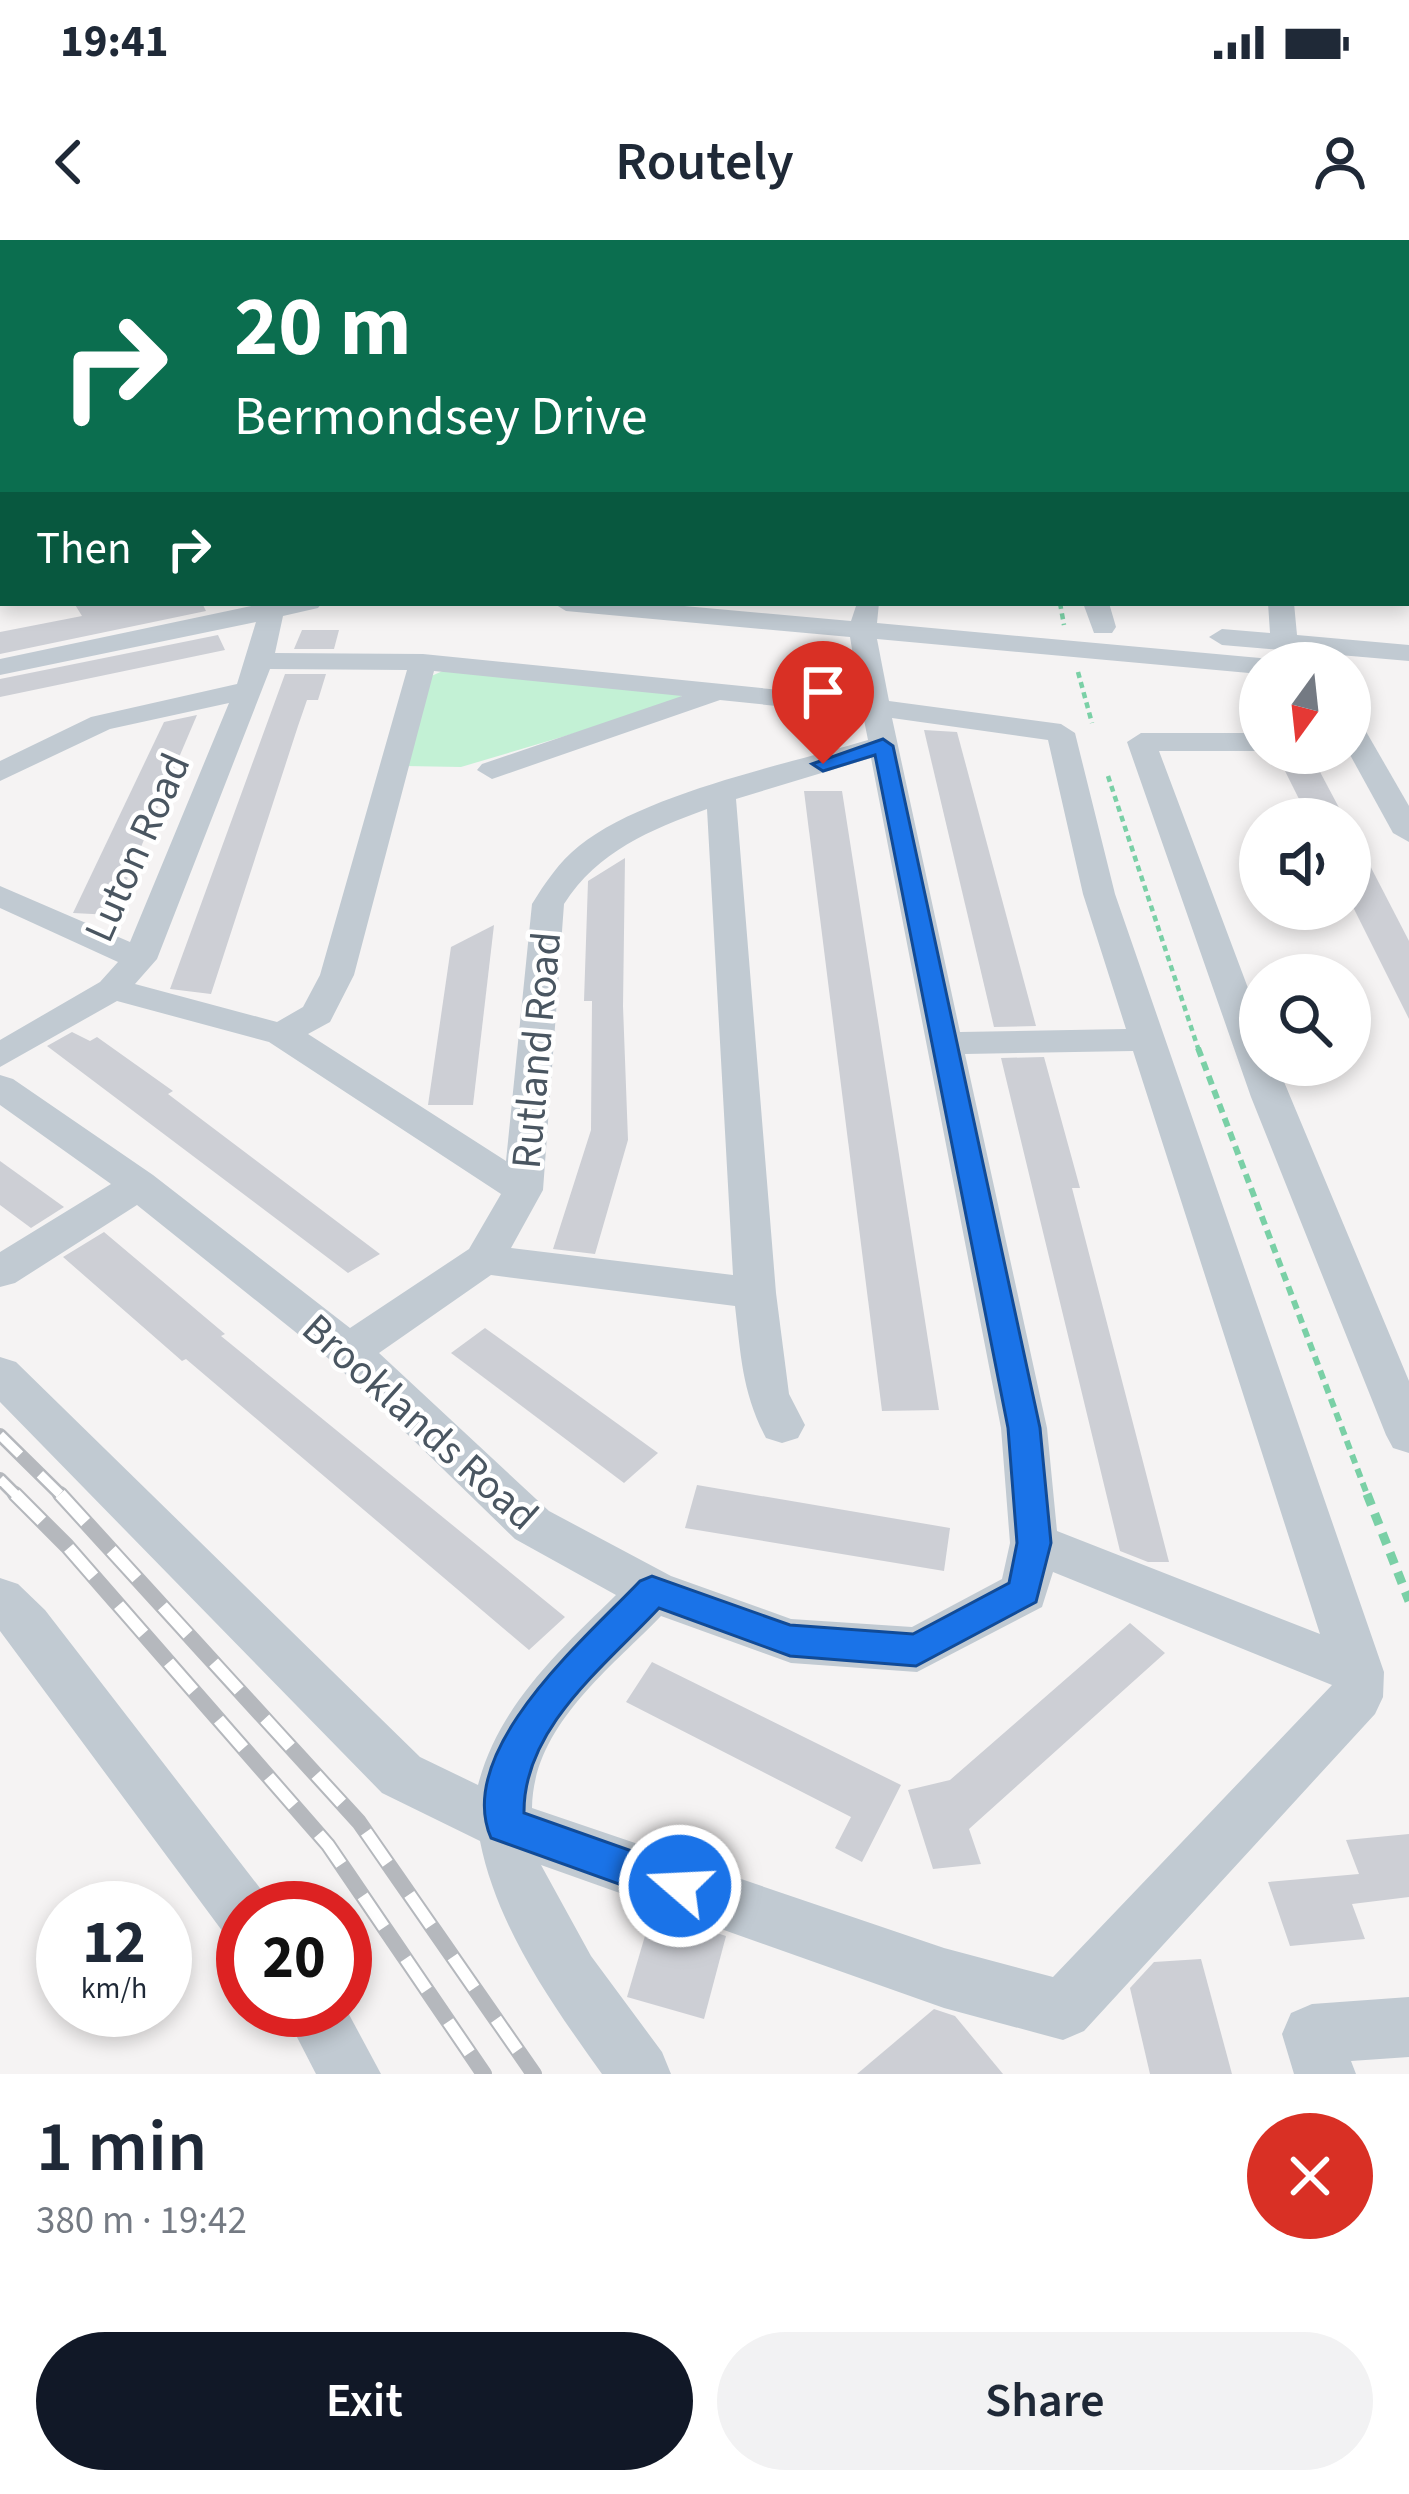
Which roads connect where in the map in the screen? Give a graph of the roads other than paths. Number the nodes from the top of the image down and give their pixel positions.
1 (653, 606) edge
2 (1282, 606) edge
3 (275, 607) edge
4 (857, 613) edge
5 (1100, 615) edge
6 (1257, 642) edge
7 (1299, 642) edge
8 (1371, 651) edge
9 (1409, 652) edge
10 (423, 662) junction
11 (1239, 663) edge
12 (0, 667) edge
13 (254, 675) junction
14 (1371, 675) edge
15 (1409, 679) edge
16 (719, 694) junction
17 (881, 727) junction
18 (1239, 742) edge
19 (1371, 749) edge
20 (1409, 764) edge
21 (1371, 768) edge
22 (492, 770) dead end
23 (0, 772) edge
24 (721, 796) junction
25 (1409, 833) edge
26 (0, 896) edge
27 (140, 959) junction
28 (112, 988) junction
29 (282, 1034) junction
30 (1150, 1040) junction
31 (948, 1043) junction
32 (0, 1056) edge
33 (0, 1088) edge
34 (139, 1185) junction
35 (523, 1190) junction
36 (484, 1259) junction
37 (0, 1272) edge
38 (755, 1292) junction
39 (350, 1352) junction
40 (0, 1374) edge
41 (782, 1425) dead end
42 (1409, 1435) edge
43 (1034, 1543) junction
44 (652, 1591) junction
45 (0, 1600) edge
46 (1358, 1672) junction
47 (505, 1825) junction
48 (220, 1881) edge
49 (1409, 2027) edge
50 (329, 2037) edge
51 (350, 2074) edge
52 (640, 2074) edge
53 (1325, 2074) edge

1 - 4 street
2 - 7 street
3 - 12 street
3 - 13 street, Luton Road
4 - 5 street
4 - 11 street
4 - 17 street, Brooklands Road
5 - 6 street
8 - 9 street
10 - 13 street
10 - 16 street
10 - 29 street
13 - 23 street
13 - 27 street, Luton Road
14 - 15 street
16 - 17 street
16 - 22 street
17 - 24 street, Rutland Road
17 - 30 street
17 - 31 street, Brooklands Road
18 - 42 street
19 - 20 street
21 - 25 street
24 - 35 street, Rutland Road
24 - 38 street
26 - 27 street
27 - 28 street, Luton Road
28 - 29 street
28 - 32 street, Luton Road
29 - 35 street
30 - 31 street
30 - 46 street
31 - 43 street, Brooklands Road
33 - 34 street, Brooklands Road
34 - 37 street
34 - 39 street, Brooklands Road
35 - 36 street, Rutland Road
36 - 38 street
36 - 39 street, Rutland Road
38 - 41 street
39 - 44 street, Brooklands Road
40 - 47 street
43 - 44 street, Brooklands Road
43 - 46 street
44 - 47 street
45 - 48 street
46 - 47 street
47 - 52 street
49 - 53 street
50 - 51 street

